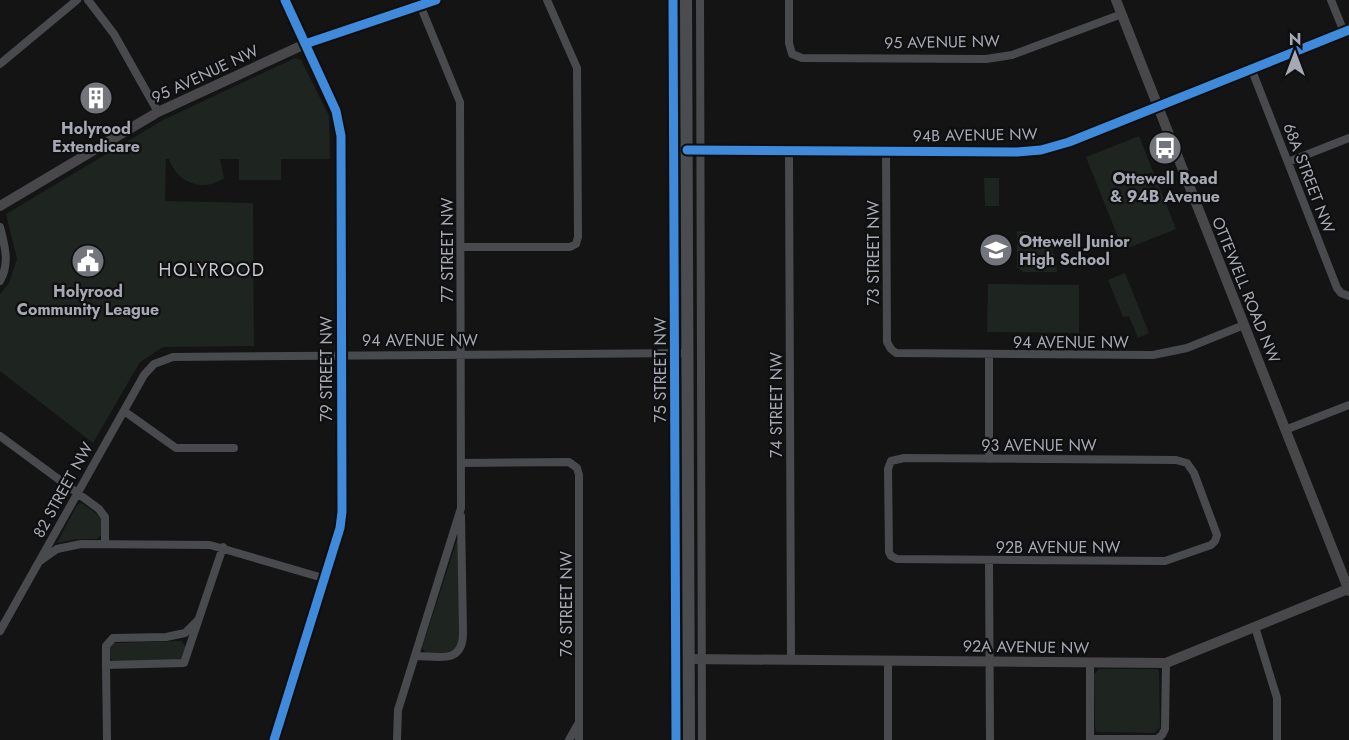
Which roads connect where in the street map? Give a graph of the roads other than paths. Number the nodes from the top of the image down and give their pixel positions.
1 (77, 0) edge
2 (88, 0) edge
3 (285, 0) edge
4 (436, 0) edge
5 (547, 0) edge
6 (673, 0) edge
7 (686, 0) edge
8 (700, 0) edge
9 (789, 0) edge
10 (1116, 0) edge
11 (1331, 0) edge
12 (419, 3) edge
13 (1122, 14) junction
14 (1346, 31) edge
15 (305, 44) junction
16 (2, 60) edge
17 (1251, 68) junction
18 (1157, 105) junction
19 (158, 112) junction
20 (1349, 138) edge
21 (687, 150) junction
22 (701, 150) junction
23 (789, 151) junction
24 (886, 152) junction
25 (1288, 162) junction
26 (0, 206) edge
27 (0, 227) edge
28 (461, 247) junction
29 (0, 281) edge
30 (1347, 296) edge
31 (1244, 325) junction
32 (893, 351) joint
33 (681, 353) junction
34 (342, 354) junction
35 (461, 354) junction
36 (989, 355) junction
37 (154, 364) joint
38 (1349, 405) edge
39 (124, 411) junction
40 (1286, 430) junction
41 (0, 436) edge
42 (234, 448) dead end
43 (989, 459) junction
44 (461, 463) junction
45 (76, 494) junction
46 (461, 508) junction
47 (1215, 541) joint
48 (105, 543) junction
49 (223, 547) junction
50 (897, 560) joint
51 (989, 560) junction
52 (38, 562) junction
53 (324, 578) junction
54 (1348, 590) edge
55 (201, 617) junction
56 (1255, 627) junction
57 (0, 631) edge
58 (415, 656) junction
59 (690, 659) junction
60 (703, 659) junction
61 (791, 660) junction
62 (888, 660) junction
63 (989, 661) junction
64 (1090, 662) junction
65 (1166, 663) junction
66 (106, 665) junction
67 (579, 723) junction
68 (1090, 739) edge
69 (106, 740) edge
70 (274, 740) edge
71 (397, 740) edge
72 (569, 740) edge
73 (579, 740) edge
74 (676, 740) edge
75 (689, 740) edge
76 (702, 740) edge
77 (888, 740) edge
78 (990, 740) edge
79 (1277, 740) edge

1 - 16 street
2 - 19 street
3 - 15 street, 79 STREET NW
4 - 12 street, 95 AVENUE NW
5 - 28 street
6 - 33 street, 75 STREET NW
7 - 21 main road, 75 STREET NW
8 - 22 street
9 - 13 street, 95 AVENUE NW
10 - 13 street, OTTEWELL ROAD NW
11 - 14 street
12 - 15 street, 95 AVENUE NW
12 - 28 street, 77 STREET NW
13 - 18 street, OTTEWELL ROAD NW
14 - 17 street, 94B AVENUE NW
15 - 19 street, 95 AVENUE NW
15 - 34 street, 79 STREET NW
17 - 18 street, 94B AVENUE NW
17 - 25 street, 68A STREET NW
18 - 24 street, 94B AVENUE NW
18 - 31 street, OTTEWELL ROAD NW
19 - 26 street, 95 AVENUE NW
20 - 25 street
21 - 22 street, 94B AVENUE NW
21 - 33 main road, 75 STREET NW
22 - 23 street, 94B AVENUE NW
22 - 60 street
23 - 24 street, 94B AVENUE NW
23 - 61 street, 74 STREET NW
24 - 32 street, 73 STREET NW
25 - 30 street, 68A STREET NW
27 - 29 street
28 - 35 street, 77 STREET NW
31 - 36 street, 94 AVENUE NW
31 - 40 street, OTTEWELL ROAD NW
32 - 36 street, 94 AVENUE NW
33 - 35 street, 94 AVENUE NW
33 - 59 main road, 75 STREET NW
33 - 74 street, 75 STREET NW
34 - 35 street, 94 AVENUE NW
34 - 37 street, 94 AVENUE NW
34 - 53 street, 79 STREET NW
35 - 44 street, 77 STREET NW
36 - 43 street
37 - 39 street, 82 STREET NW
38 - 40 street
39 - 42 street
39 - 45 street, 82 STREET NW
40 - 54 street, OTTEWELL ROAD NW
41 - 45 street
43 - 47 street, 93 AVENUE NW
43 - 50 street, 93 AVENUE NW
44 - 46 street, 77 STREET NW
44 - 67 street, 76 STREET NW
45 - 48 street
45 - 52 street, 82 STREET NW
46 - 58 street, 77 STREET NW
46 - 58 street, 77 STREET NW
47 - 51 street, 92B AVENUE NW
48 - 49 street
48 - 52 street
49 - 53 street
49 - 55 street
50 - 51 street, 92B AVENUE NW
51 - 63 street
52 - 57 street, 82 STREET NW
53 - 70 street, 79 STREET NW
54 - 56 street, 92A AVENUE NW
55 - 66 street
55 - 66 street
56 - 65 street, 92A AVENUE NW
56 - 79 street
58 - 71 street, 77 STREET NW
59 - 60 street, 92A AVENUE NW
59 - 75 main road, 75 STREET NW
60 - 61 street, 92A AVENUE NW
60 - 76 street
61 - 62 street, 92A AVENUE NW
62 - 63 street, 92A AVENUE NW
62 - 77 street
63 - 64 street, 92A AVENUE NW
63 - 78 street
64 - 65 street, 92A AVENUE NW
64 - 68 street
65 - 68 street
66 - 69 street
67 - 72 street
67 - 73 street, 76 STREET NW

